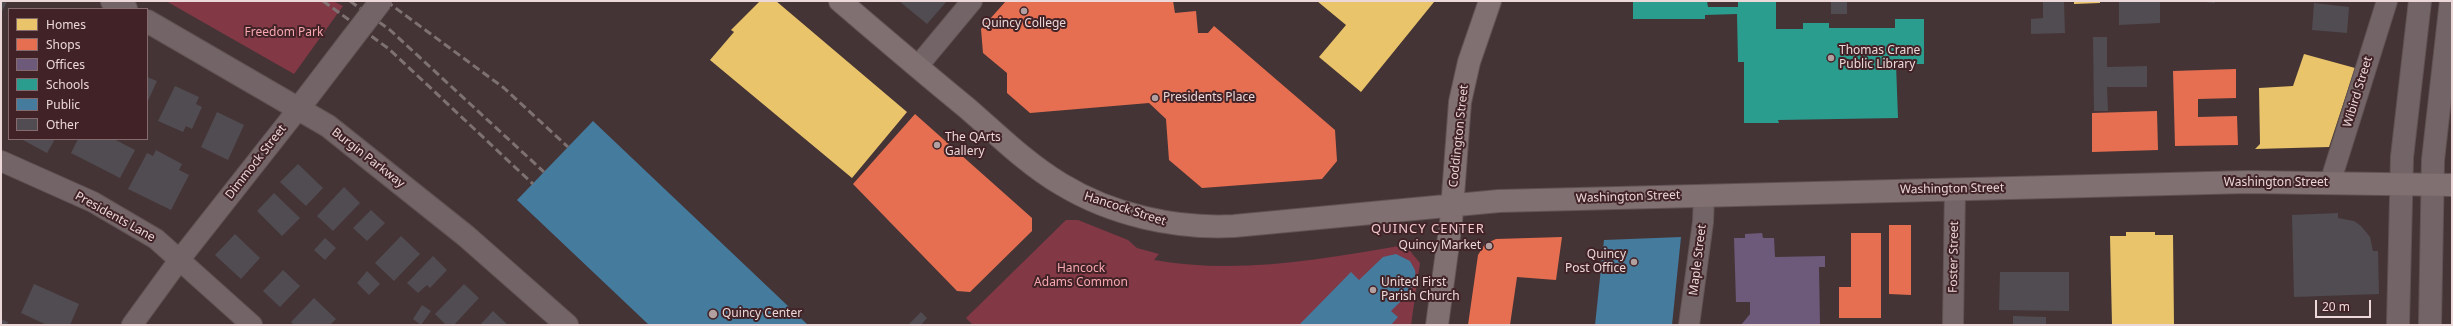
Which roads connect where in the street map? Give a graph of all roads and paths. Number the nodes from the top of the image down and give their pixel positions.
1 (112, 1) edge
2 (381, 1) edge
3 (972, 1) edge
4 (1490, 1) edge
5 (2387, 1) edge
6 (2420, 1) edge
7 (2451, 1) edge
8 (847, 3) edge
9 (124, 8) edge
10 (148, 22) edge
11 (917, 67) junction
12 (299, 108) junction
13 (1, 161) edge
14 (2330, 183) junction
15 (2402, 185) junction
16 (2442, 185) edge
17 (1955, 189) junction
18 (1704, 195) junction
19 (1453, 204) junction
20 (180, 259) junction
21 (132, 325) edge
22 (252, 325) edge
23 (567, 325) edge
24 (1437, 325) edge
25 (1689, 325) edge
26 (1953, 325) edge
27 (2398, 325) edge
28 (2430, 325) edge

1 - 9 main road
2 - 12 main road, Dimmock Street, bridge
3 - 11 street
4 - 19 main road, Coddington Street
5 - 14 street, Wibird Street
6 - 15 main road
7 - 16 main road
8 - 11 main road, Hancock Street
10 - 12 main road, Burgin Parkway
11 - 19 main road, Hancock Street
12 - 20 street, Dimmock Street
12 - 23 main road, Burgin Parkway
13 - 20 street, Presidents Lane
14 - 15 main road, Washington Street
14 - 17 main road, Washington Street
15 - 16 main road, Washington Street
15 - 27 main road
16 - 28 main road
17 - 18 main road, Washington Street
17 - 26 street, Foster Street
18 - 19 main road, Washington Street
18 - 25 street, Maple Street
19 - 24 main road, Coddington Street
20 - 21 street, Dimmock Street
20 - 22 street, Presidents Lane

